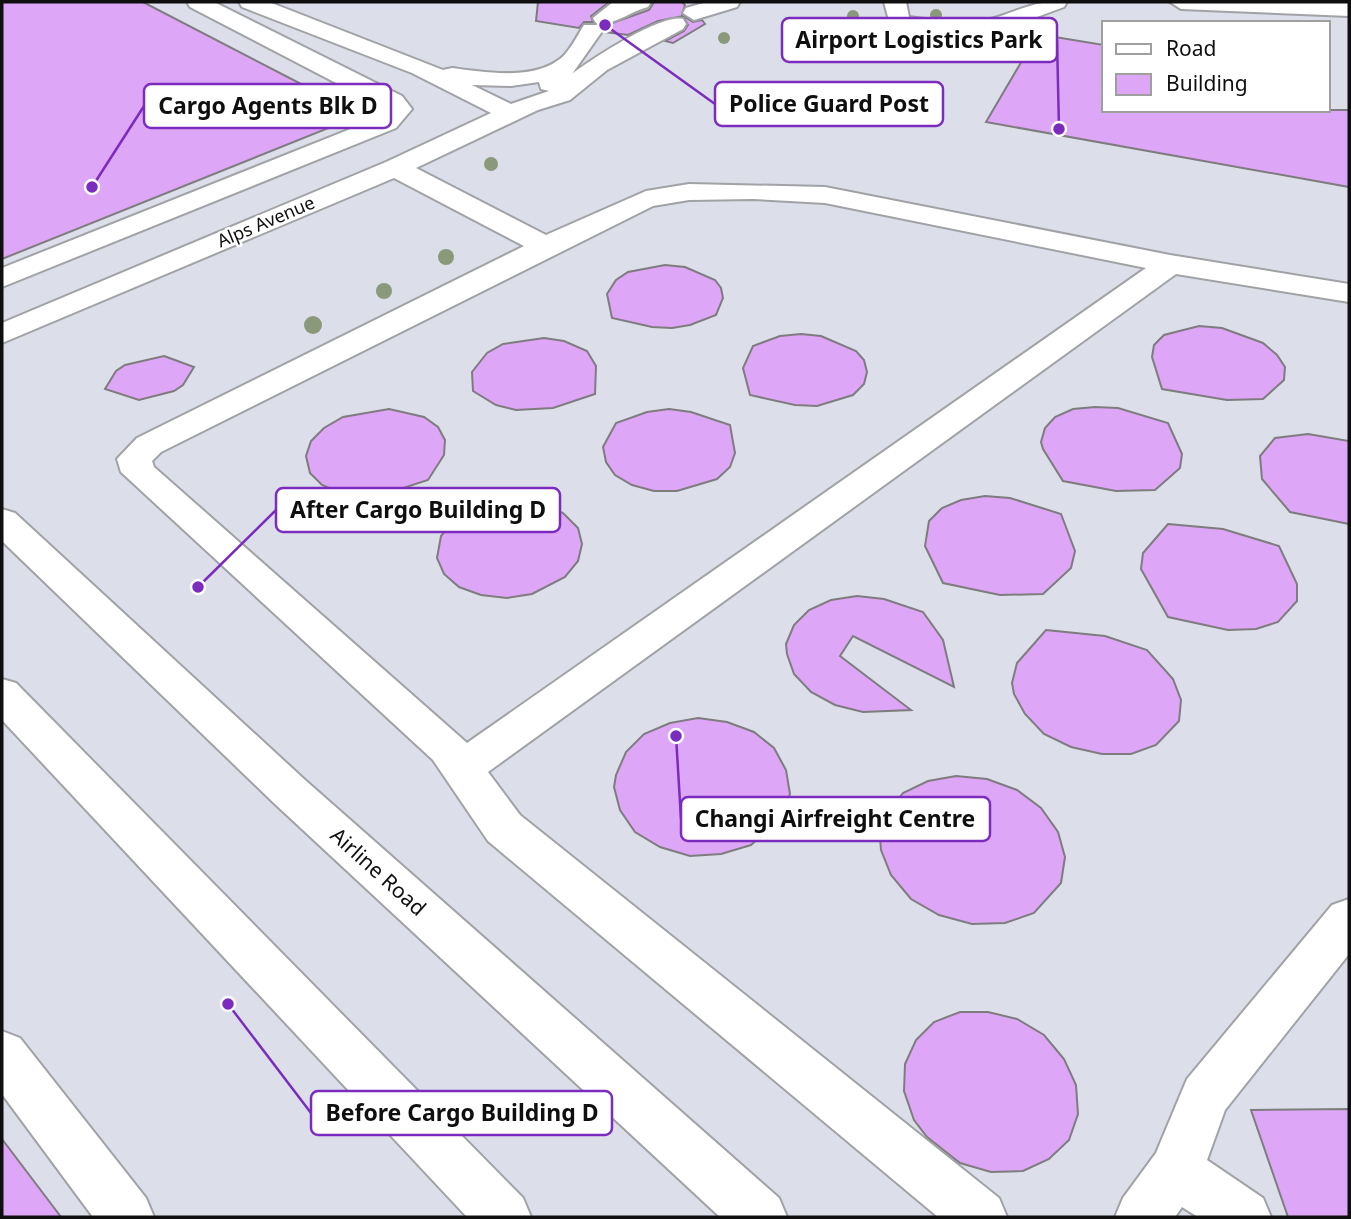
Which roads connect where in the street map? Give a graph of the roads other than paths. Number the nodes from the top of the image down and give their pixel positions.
1 (198, 2) edge
2 (640, 2) edge
3 (729, 2) edge
4 (895, 2) edge
5 (1056, 2) edge
6 (1181, 2) edge
7 (1349, 9) edge
8 (246, 14) edge
9 (567, 66) junction
10 (420, 68) junction
11 (520, 110) junction
12 (394, 168) junction
13 (546, 246) junction
14 (1170, 264) junction
15 (2, 278) edge
16 (1349, 293) edge
17 (77, 303) junction
18 (2, 334) edge
19 (2, 362) edge
20 (2, 521) edge
21 (2, 694) edge
22 (461, 768) junction
23 (1349, 919) edge
24 (2, 1054) edge
25 (1176, 1170) junction
26 (127, 1217) edge
27 (504, 1217) edge
28 (760, 1217) edge
29 (980, 1217) edge
30 (1142, 1217) edge
31 (1244, 1217) edge

1 - 8 street
2 - 9 street, Alps Avenue
3 - 11 street, Alps Avenue
4 - 5 street
6 - 7 street
8 - 10 street
8 - 15 street
9 - 10 street
9 - 11 street, Alps Avenue
10 - 11 street
11 - 12 street, Alps Avenue
12 - 13 street
12 - 17 street, Alps Avenue
13 - 14 street
13 - 22 street
14 - 16 street
14 - 22 street
17 - 18 street, Alps Avenue
17 - 19 street
20 - 28 street, Airline Road
21 - 27 street
22 - 29 street
23 - 25 street
24 - 26 street
25 - 30 street
25 - 31 street

